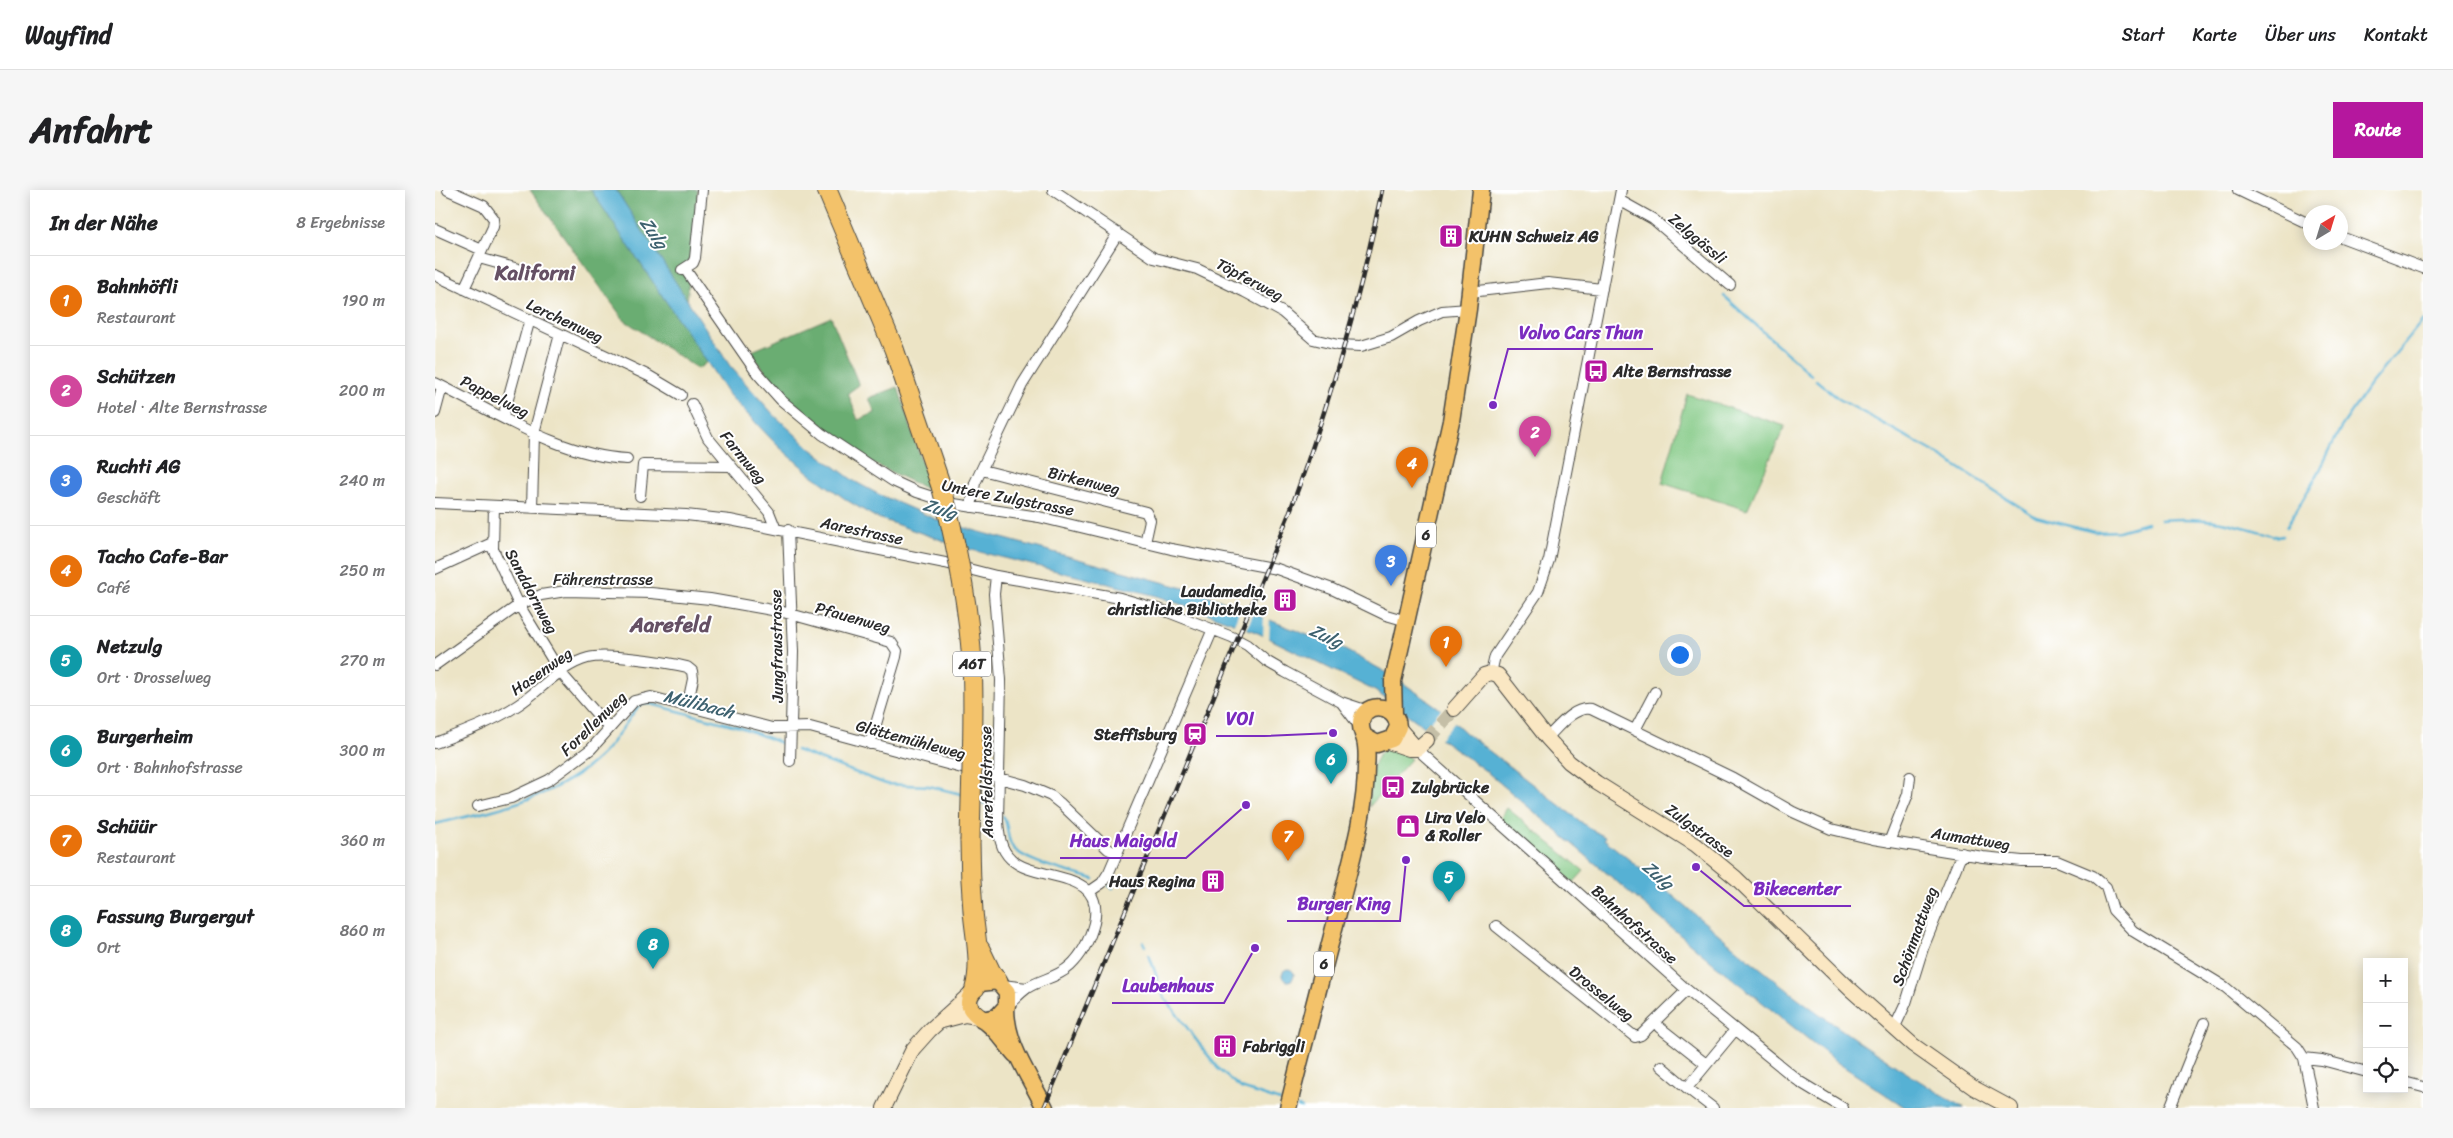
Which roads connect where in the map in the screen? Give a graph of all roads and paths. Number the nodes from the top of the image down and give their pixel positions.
1 (449, 190) edge
2 (702, 190) edge
3 (827, 190) edge
4 (1053, 190) edge
5 (1481, 190) edge
6 (2237, 190) edge
7 (1620, 193) edge
8 (2303, 221) edge
9 (435, 229) edge
10 (1118, 234) junction
11 (2348, 240) edge
12 (481, 254) junction
13 (2423, 268) edge
14 (522, 270) dead end
15 (435, 275) edge
16 (1730, 285) dead end
17 (464, 289) junction
18 (1602, 289) junction
19 (1470, 292) junction
20 (1468, 309) junction
21 (530, 319) junction
22 (560, 334) junction
23 (439, 385) edge
24 (681, 395) dead end
25 (692, 404) dead end
26 (435, 413) edge
27 (503, 417) junction
28 (534, 433) junction
29 (627, 459) dead end
30 (731, 466) junction
31 (982, 470) junction
32 (640, 496) dead end
33 (435, 503) edge
34 (494, 506) junction
35 (971, 507) junction
36 (532, 508) junction
37 (775, 527) junction
38 (788, 530) junction
39 (492, 543) junction
40 (1145, 543) junction
41 (435, 569) edge
42 (996, 576) junction
43 (519, 605) junction
44 (791, 615) junction
45 (1407, 620) junction
46 (1213, 629) junction
47 (435, 665) edge
48 (560, 672) junction
49 (1491, 672) junction
50 (1655, 692) dead end
51 (1341, 702) junction
52 (687, 707) junction
53 (1453, 709) tunnel mouth
54 (1385, 712) junction
55 (793, 727) junction
56 (609, 728) junction
57 (1635, 730) junction
58 (1363, 732) junction
59 (1547, 738) junction
60 (1427, 740) tunnel mouth
61 (435, 743) edge
62 (1385, 743) junction
63 (870, 744) junction
64 (1417, 749) junction
65 (790, 761) dead end
66 (1367, 768) junction
67 (1910, 777) dead end
68 (999, 778) junction
69 (478, 806) dead end
70 (1889, 842) junction
71 (1116, 853) junction
72 (1961, 853) junction
73 (1089, 892) junction
74 (1496, 926) dead end
75 (978, 946) junction
76 (1000, 983) junction
77 (1027, 988) junction
78 (973, 990) junction
79 (1687, 990) junction
80 (1006, 1007) junction
81 (980, 1018) junction
82 (941, 1022) junction
83 (2204, 1023) dead end
84 (1659, 1027) dead end
85 (1894, 1029) junction
86 (1735, 1030) junction
87 (1016, 1055) junction
88 (2304, 1058) junction
89 (1706, 1064) junction
90 (1661, 1066) dead end
91 (2363, 1071) edge
92 (2408, 1083) edge
93 (2423, 1087) edge
94 (1687, 1088) junction
95 (1036, 1089) junction
96 (884, 1108) edge
97 (1045, 1108) edge
98 (1051, 1108) edge
99 (1058, 1108) edge
100 (1288, 1108) edge
101 (1713, 1108) edge
102 (1843, 1108) edge
103 (2011, 1108) edge
104 (2170, 1108) edge
105 (2314, 1108) edge

1 - 12 street
2 - 35 street, Untere Zulgstrasse
3 - 75 highway, A6T, bridge
4 - 10 street, Töpferweg
5 - 19 main road, 6
6 - 8 street
7 - 16 street, Zelggässli
7 - 18 street
9 - 12 street
10 - 20 street, Töpferweg
10 - 31 street
11 - 13 street
12 - 14 street
12 - 17 street
15 - 17 street, Lerchenweg
17 - 21 street, Lerchenweg
18 - 19 street
18 - 49 street
19 - 20 main road, 6
20 - 45 main road, 6
21 - 22 street, Lerchenweg
21 - 27 street
22 - 24 street, Lerchenweg
22 - 28 street, Pappelweg
23 - 26 street, Pappelweg
23 - 27 street, Pappelweg
25 - 30 street, Farmweg
27 - 28 street, Pappelweg
28 - 29 street, Pappelweg
28 - 36 street, Pappelweg
30 - 32 street
30 - 37 street, Farmweg
31 - 35 street
31 - 40 street, Birkenweg
33 - 34 street, Aarestrasse
34 - 36 street, Aarestrasse
34 - 39 street, Sanddornweg
35 - 40 street, Untere Zulgstrasse
36 - 37 street, Aarestrasse
37 - 38 street, Aarestrasse
38 - 42 street, Aarestrasse
38 - 44 street, Jungfraustrasse
39 - 41 street
39 - 43 street, Sanddornweg
40 - 45 street, Untere Zulgstrasse
42 - 46 street, Aarestrasse
42 - 68 street, Aarefeldstrasse
43 - 44 street, Fährenstrasse
43 - 47 street, Fährenstrasse
43 - 48 street, Sanddornweg
44 - 55 street, Jungfraustrasse
44 - 63 street, Pfauenweg
45 - 54 main road, 6
46 - 51 street, Aarestrasse
46 - 71 street
48 - 52 street, Hasenweg
48 - 56 street, Sanddornweg
48 - 61 street, Hasenweg
49 - 53 street
49 - 59 street, Zulgstrasse
50 - 57 street
51 - 54 street
51 - 58 street
52 - 55 street, Forellenweg
52 - 56 street, Forellenweg
54 - 58 main road
54 - 62 main road
54 - 64 street
55 - 63 street, Glättemühleweg
55 - 65 street, Jungfraustrasse
56 - 69 street, Forellenweg
57 - 59 street, Aumattweg
57 - 70 street, Aumattweg
58 - 62 main road
58 - 66 main road, 6
59 - 85 street, Zulgstrasse
60 - 64 street
62 - 64 street
62 - 66 main road, 6
63 - 68 street, Glättemühleweg
64 - 79 street, Bahnhofstrasse
66 - 100 main road, 6
67 - 70 street
68 - 71 street, Glättemühleweg
68 - 73 street, Aarefeldstrasse
70 - 72 street, Aumattweg
71 - 73 street
72 - 85 street, Schönmattweg
72 - 88 street, Aumattweg
73 - 77 street
74 - 79 street, Drosselweg
75 - 76 highway, A6T
75 - 78 highway, A6T
76 - 77 street
76 - 78 main road
76 - 80 main road
77 - 80 street
78 - 81 main road
78 - 82 street
79 - 86 street, Bahnhofstrasse
80 - 81 main road
80 - 87 main road
81 - 82 street
81 - 87 main road
82 - 96 street
83 - 104 street
84 - 89 street
85 - 103 street, Zulgstrasse
86 - 89 street
86 - 102 street, Bahnhofstrasse
87 - 95 main road
88 - 91 street
88 - 105 street, Aumattweg
89 - 94 street
90 - 94 street
92 - 93 street
94 - 101 street
95 - 97 main road
95 - 98 street
95 - 99 main road

